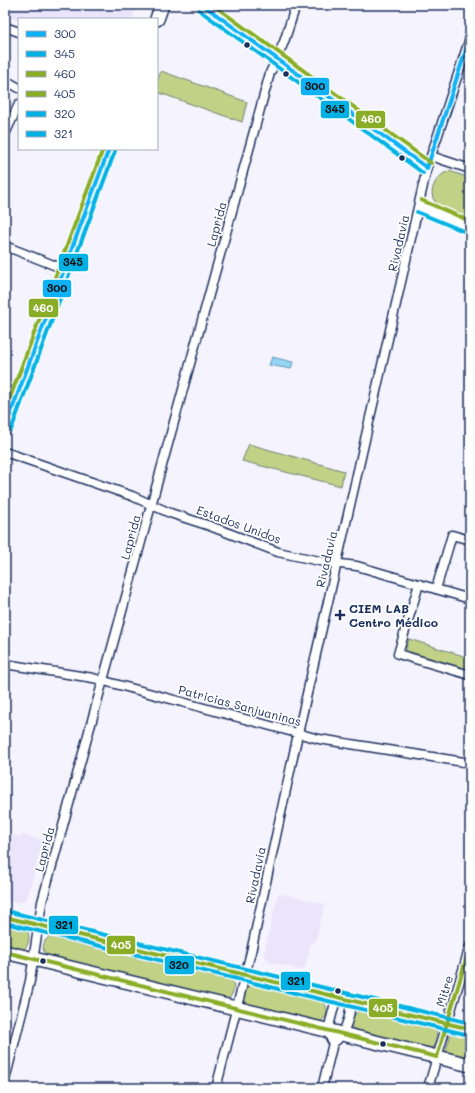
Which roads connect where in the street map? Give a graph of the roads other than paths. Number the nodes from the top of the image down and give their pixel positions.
1 (162, 5) edge
2 (203, 5) edge
3 (296, 5) edge
4 (157, 18) edge
5 (5, 27) edge
6 (18, 32) edge
7 (470, 38) edge
8 (276, 58) junction
9 (5, 80) edge
10 (18, 87) edge
11 (18, 106) edge
12 (5, 134) edge
13 (109, 150) edge
14 (431, 156) junction
15 (428, 168) junction
16 (470, 169) edge
17 (419, 206) junction
18 (470, 227) edge
19 (5, 246) edge
20 (64, 269) junction
21 (5, 428) edge
22 (5, 452) edge
23 (151, 505) junction
24 (470, 540) edge
25 (337, 564) junction
26 (419, 584) junction
27 (436, 589) junction
28 (470, 600) edge
29 (5, 664) edge
30 (470, 675) edge
31 (103, 681) junction
32 (298, 733) junction
33 (470, 763) edge
34 (5, 917) edge
35 (39, 925) junction
36 (470, 946) edge
37 (5, 952) edge
38 (34, 959) junction
39 (245, 975) junction
40 (344, 999) junction
41 (237, 1008) junction
42 (447, 1024) junction
43 (470, 1029) edge
44 (329, 1031) junction
45 (343, 1034) junction
46 (333, 1043) junction
47 (437, 1057) junction
48 (470, 1065) edge
49 (5, 1080) edge
50 (216, 1088) edge
51 (322, 1088) edge
52 (428, 1088) edge

1 - 4 main road
2 - 8 street
3 - 8 street, Laprida
5 - 6 street
7 - 14 street, Rivadavia
8 - 15 street
8 - 23 street, Laprida
9 - 10 street
11 - 12 street
13 - 20 main road
14 - 15 street, Rivadavia
14 - 16 street
15 - 17 street, Rivadavia
17 - 18 street
17 - 25 street, Rivadavia
19 - 20 street
20 - 21 main road
22 - 23 street, Estados Unidos
23 - 25 street, Estados Unidos
23 - 31 street, Laprida
24 - 27 street
25 - 26 street, Estados Unidos
25 - 32 street, Rivadavia
26 - 27 street, Estados Unidos
26 - 30 street
27 - 28 street, Estados Unidos
29 - 31 street, Patricias Sanjuaninas
31 - 32 street, Patricias Sanjuaninas
31 - 35 street, Laprida
32 - 33 street, Patricias Sanjuaninas
32 - 39 street, Rivadavia
34 - 35 main road
35 - 38 street, Laprida
35 - 39 main road
36 - 42 street, Mitre
37 - 38 main road
38 - 41 main road
38 - 49 street, Laprida
39 - 40 main road
39 - 41 street, Rivadavia
40 - 42 main road
40 - 44 street
40 - 45 street
41 - 44 main road
41 - 50 street, Rivadavia
42 - 43 main road
42 - 47 street, Mitre
44 - 45 main road
44 - 46 street
45 - 46 street
45 - 47 main road
46 - 51 street
47 - 48 main road
47 - 52 street, Mitre

